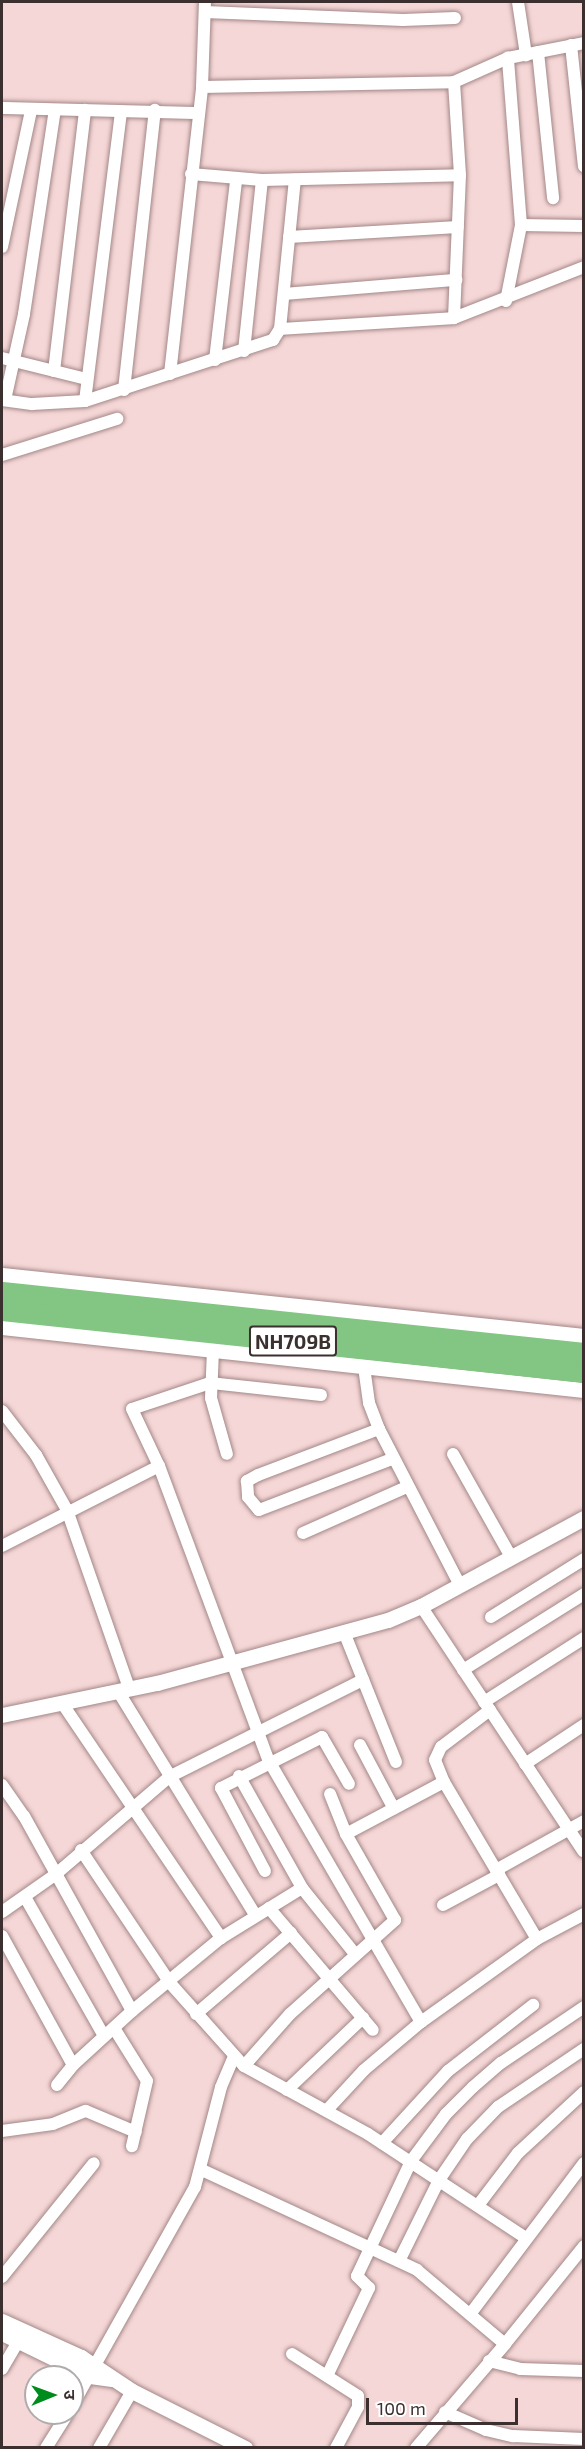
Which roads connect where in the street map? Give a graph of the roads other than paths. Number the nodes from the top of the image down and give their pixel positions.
1 (518, 2) edge
2 (205, 7) edge
3 (455, 18) dead end
4 (577, 44) edge
5 (532, 54) junction
6 (508, 58) junction
7 (454, 82) junction
8 (202, 87) junction
9 (2, 108) edge
10 (31, 110) junction
11 (55, 110) junction
12 (85, 110) junction
13 (154, 110) junction
14 (121, 111) junction
15 (198, 113) junction
16 (584, 166) edge
17 (191, 174) junction
18 (460, 176) junction
19 (2, 179) edge
20 (236, 180) junction
21 (262, 180) junction
22 (295, 180) junction
23 (15, 181) junction
24 (553, 198) dead end
25 (521, 225) junction
26 (458, 226) junction
27 (584, 226) edge
28 (289, 237) junction
29 (2, 247) edge
30 (584, 267) edge
31 (456, 280) junction
32 (284, 294) junction
33 (506, 301) junction
34 (454, 318) junction
35 (280, 328) junction
36 (244, 351) junction
37 (2, 358) edge
38 (215, 360) junction
39 (15, 361) junction
40 (54, 371) junction
41 (170, 374) junction
42 (86, 379) junction
43 (124, 390) junction
44 (3, 400) edge
45 (85, 401) junction
46 (117, 419) dead end
47 (2, 455) edge
48 (2, 1275) edge
49 (2, 1292) edge
50 (2, 1310) edge
51 (2, 1327) edge
52 (584, 1336) edge
53 (213, 1350) junction
54 (584, 1353) edge
55 (364, 1370) junction
56 (584, 1371) edge
57 (210, 1376) junction
58 (584, 1390) edge
59 (321, 1395) dead end
60 (2, 1412) edge
61 (379, 1429) junction
62 (226, 1454) dead end
63 (453, 1454) dead end
64 (393, 1459) junction
65 (159, 1466) junction
66 (407, 1487) junction
67 (67, 1510) junction
68 (584, 1518) edge
69 (303, 1533) dead end
70 (2, 1546) edge
71 (511, 1557) junction
72 (584, 1559) edge
73 (460, 1585) junction
74 (584, 1594) edge
75 (421, 1606) junction
76 (491, 1617) dead end
77 (344, 1632) junction
78 (584, 1638) edge
79 (232, 1663) junction
80 (463, 1670) junction
81 (363, 1680) junction
82 (124, 1690) junction
83 (62, 1703) junction
84 (487, 1706) junction
85 (2, 1715) edge
86 (584, 1725) edge
87 (259, 1733) junction
88 (360, 1744) dead end
89 (269, 1761) junction
90 (396, 1762) dead end
91 (525, 1764) junction
92 (239, 1776) junction
93 (169, 1777) junction
94 (444, 1782) junction
95 (349, 1784) dead end
96 (2, 1785) edge
97 (330, 1794) dead end
98 (135, 1806) junction
99 (394, 1809) junction
100 (584, 1821) edge
101 (568, 1829) junction
102 (346, 1834) junction
103 (81, 1850) junction
104 (583, 1851) edge
105 (265, 1871) dead end
106 (498, 1872) junction
107 (56, 1874) junction
108 (302, 1888) junction
109 (25, 1897) junction
110 (443, 1905) dead end
111 (268, 1908) junction
112 (2, 1912) edge
113 (584, 1914) edge
114 (255, 1915) junction
115 (291, 1933) junction
116 (2, 1936) edge
117 (221, 1938) junction
118 (537, 1939) junction
119 (373, 1940) junction
120 (355, 1954) junction
121 (330, 1977) junction
122 (170, 1983) junction
123 (533, 2005) dead end
124 (584, 2007) edge
125 (132, 2011) junction
126 (196, 2014) junction
127 (363, 2018) junction
128 (421, 2022) junction
129 (373, 2030) dead end
130 (109, 2032) junction
131 (584, 2049) edge
132 (234, 2057) junction
133 (73, 2065) junction
134 (244, 2066) junction
135 (57, 2085) dead end
136 (287, 2090) junction
137 (584, 2092) edge
138 (327, 2110) junction
139 (2, 2131) edge
140 (136, 2132) junction
141 (382, 2143) junction
142 (132, 2146) dead end
143 (411, 2161) junction
144 (94, 2163) dead end
145 (584, 2163) edge
146 (202, 2170) junction
147 (439, 2180) junction
148 (479, 2204) junction
149 (526, 2238) junction
150 (584, 2246) edge
151 (368, 2247) junction
152 (399, 2261) junction
153 (2, 2277) edge
154 (471, 2313) junction
155 (2, 2321) edge
156 (2, 2333) edge
157 (22, 2335) junction
158 (506, 2344) junction
159 (292, 2354) dead end
160 (489, 2361) junction
161 (2, 2369) edge
162 (93, 2371) junction
163 (584, 2371) edge
164 (327, 2376) junction
165 (84, 2386) edge
166 (132, 2391) junction
167 (445, 2412) junction
168 (60, 2425) edge
169 (584, 2439) edge
170 (237, 2446) edge
171 (46, 2448) edge
172 (99, 2448) edge
173 (336, 2448) edge
174 (416, 2448) edge

1 - 5 street
2 - 3 street
2 - 8 street
4 - 5 street
4 - 16 street
5 - 6 street
5 - 24 street
6 - 7 street
6 - 25 street
7 - 8 street
7 - 18 street
8 - 15 street
9 - 10 street
10 - 11 street
10 - 23 street
11 - 12 street
11 - 39 street
12 - 14 street
12 - 40 street
13 - 14 street
13 - 15 street
13 - 43 street
14 - 42 street
15 - 17 street
17 - 20 street
17 - 41 street
18 - 22 street
18 - 26 street
19 - 23 street
20 - 21 street
20 - 38 street
21 - 22 street
21 - 36 street
22 - 28 street
23 - 29 street
25 - 27 street
25 - 33 street
26 - 28 street
26 - 31 street
28 - 32 street
30 - 33 street
31 - 32 street
31 - 34 street
32 - 35 street
33 - 34 street
34 - 35 street
35 - 36 street
36 - 38 street
37 - 39 street
38 - 41 street
39 - 40 street
39 - 44 street
40 - 42 street
41 - 43 street
42 - 45 street
43 - 45 street
44 - 45 street
46 - 47 street
48 - 52 street
49 - 54 highway, NH709B
50 - 56 highway, NH709B
51 - 53 street
53 - 55 street
53 - 57 street
55 - 58 street
55 - 61 street
57 - 59 street
57 - 62 street
57 - 65 street
60 - 67 street
61 - 64 street
61 - 64 street
63 - 71 street
64 - 66 street
65 - 67 street
65 - 79 street
66 - 69 street
66 - 73 street
67 - 70 street
67 - 82 street
68 - 71 street
71 - 73 street
72 - 76 street
73 - 75 street
74 - 80 street
75 - 77 street
75 - 80 street
77 - 79 street
77 - 81 street
78 - 84 street
79 - 82 street
79 - 87 street
80 - 84 street
81 - 87 street
81 - 90 street
82 - 83 street
82 - 93 street
83 - 85 street
83 - 98 street
84 - 91 street
84 - 94 street
86 - 91 street
87 - 89 street
87 - 93 street
88 - 99 street
89 - 92 street
89 - 95 street
89 - 119 street
91 - 101 street
92 - 105 street
92 - 108 street
93 - 98 street
93 - 114 street
94 - 99 street
94 - 106 street
96 - 107 street
97 - 102 street
98 - 103 street
98 - 117 street
99 - 102 street
100 - 101 street
101 - 104 street
101 - 106 street
102 - 119 street
103 - 107 street
103 - 122 street
106 - 110 street
106 - 118 street
107 - 109 street
107 - 125 street
108 - 111 street
108 - 120 street
109 - 112 street
109 - 130 street
111 - 114 street
111 - 115 street
113 - 118 street
114 - 117 street
115 - 121 street
115 - 126 street
116 - 133 street
117 - 122 street
118 - 128 street
119 - 120 street
119 - 128 street
120 - 121 street
121 - 127 street
121 - 134 street
122 - 125 street
122 - 126 street
123 - 141 street
124 - 143 street
125 - 130 street
126 - 132 street
127 - 129 street
127 - 136 street
128 - 138 street
130 - 133 street
130 - 140 street
131 - 147 street
132 - 134 street
132 - 146 street
133 - 135 street
134 - 136 street
136 - 138 street
137 - 148 street
138 - 141 street
139 - 140 street
140 - 142 street
141 - 143 street
143 - 147 street
143 - 151 street
144 - 153 street
145 - 149 street
146 - 151 street
146 - 162 street
147 - 148 street
147 - 152 street
148 - 149 street
149 - 154 street
150 - 158 street
151 - 152 street
151 - 164 street
152 - 154 street
154 - 158 street
155 - 157 street
156 - 157 street
157 - 161 street
157 - 162 street
158 - 160 street
159 - 164 street
160 - 163 street
160 - 167 street
162 - 165 street
162 - 166 street
164 - 173 street
166 - 170 street
166 - 172 street
167 - 169 street
167 - 174 street
168 - 171 street

